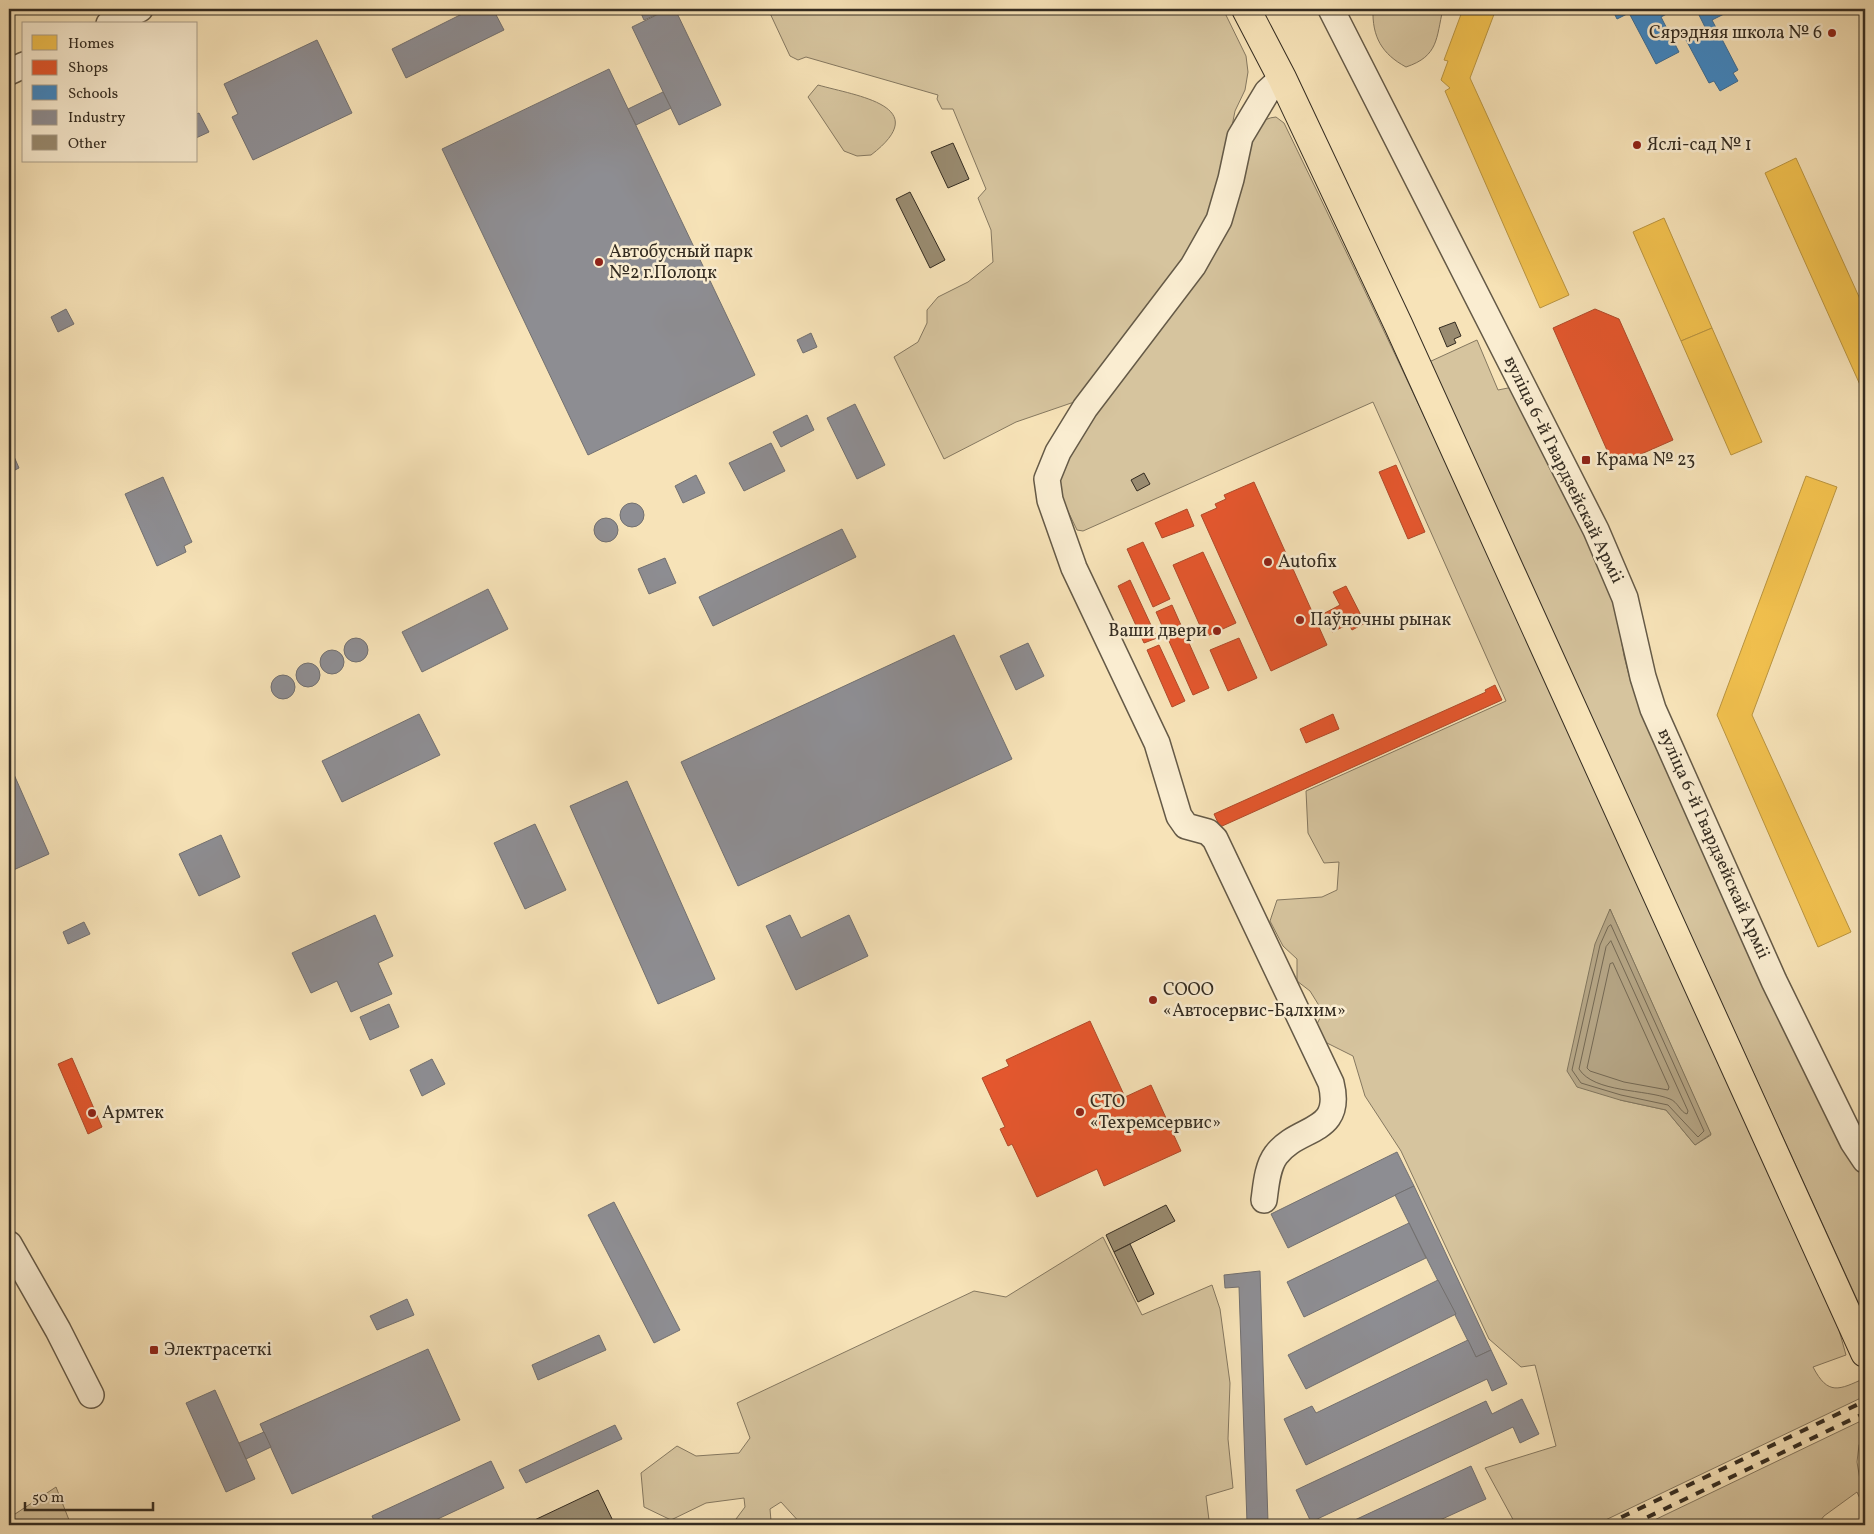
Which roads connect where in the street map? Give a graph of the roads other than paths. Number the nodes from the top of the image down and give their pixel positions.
1 (140, 9) edge
2 (1246, 9) edge
3 (1330, 9) edge
4 (113, 22) edge
5 (22, 66) edge
6 (9, 72) edge
7 (1282, 78) junction
8 (1865, 1160) edge
9 (1264, 1200) dead end
10 (9, 1244) edge
11 (1864, 1350) edge
12 (91, 1395) dead end

1 - 4 street
2 - 7 main road
3 - 8 street, вуліца 6-й Гвардзейскай Арміі
5 - 6 street
7 - 9 street
7 - 11 main road
10 - 12 street

